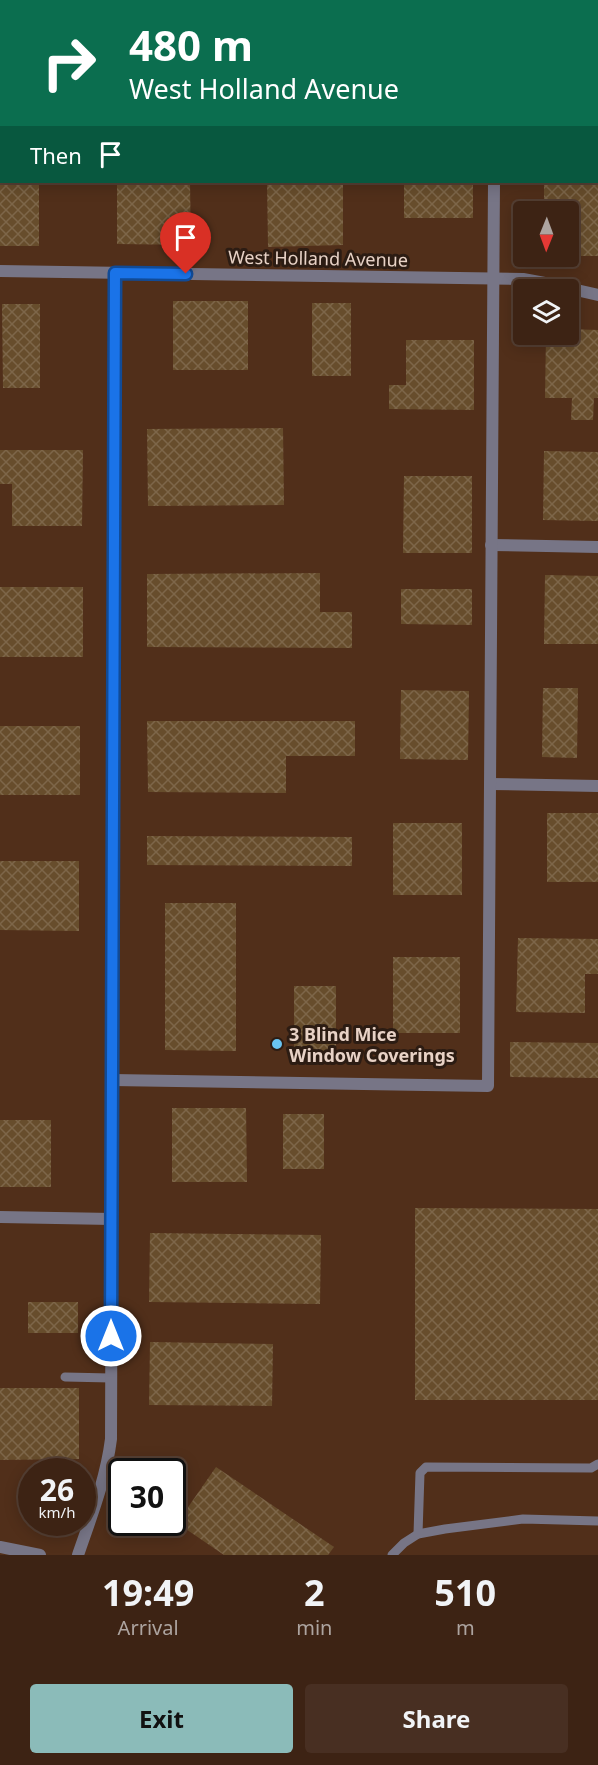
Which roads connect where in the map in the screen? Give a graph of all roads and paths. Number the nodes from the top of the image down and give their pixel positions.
1 (494, 183) edge
2 (0, 271) edge
3 (115, 273) junction
4 (494, 279) junction
5 (598, 295) edge
6 (492, 545) junction
7 (598, 547) edge
8 (490, 784) junction
9 (598, 786) edge
10 (112, 1080) junction
11 (0, 1217) edge
12 (112, 1219) junction
13 (65, 1377) dead end
14 (111, 1378) junction
15 (598, 1464) edge
16 (598, 1521) edge
17 (418, 1534) junction
18 (0, 1547) edge
19 (40, 1555) edge
20 (78, 1555) edge
21 (392, 1555) edge

1 - 4 street
2 - 3 street, West Holland Avenue
3 - 4 street, West Holland Avenue
3 - 10 street
4 - 5 street, West Holland Avenue
4 - 6 street
6 - 7 street
6 - 8 street
8 - 9 street
8 - 10 street
10 - 12 street
11 - 12 street
12 - 14 street
13 - 14 lane
14 - 20 street
15 - 17 lane
16 - 17 lane
17 - 21 lane
18 - 19 street

